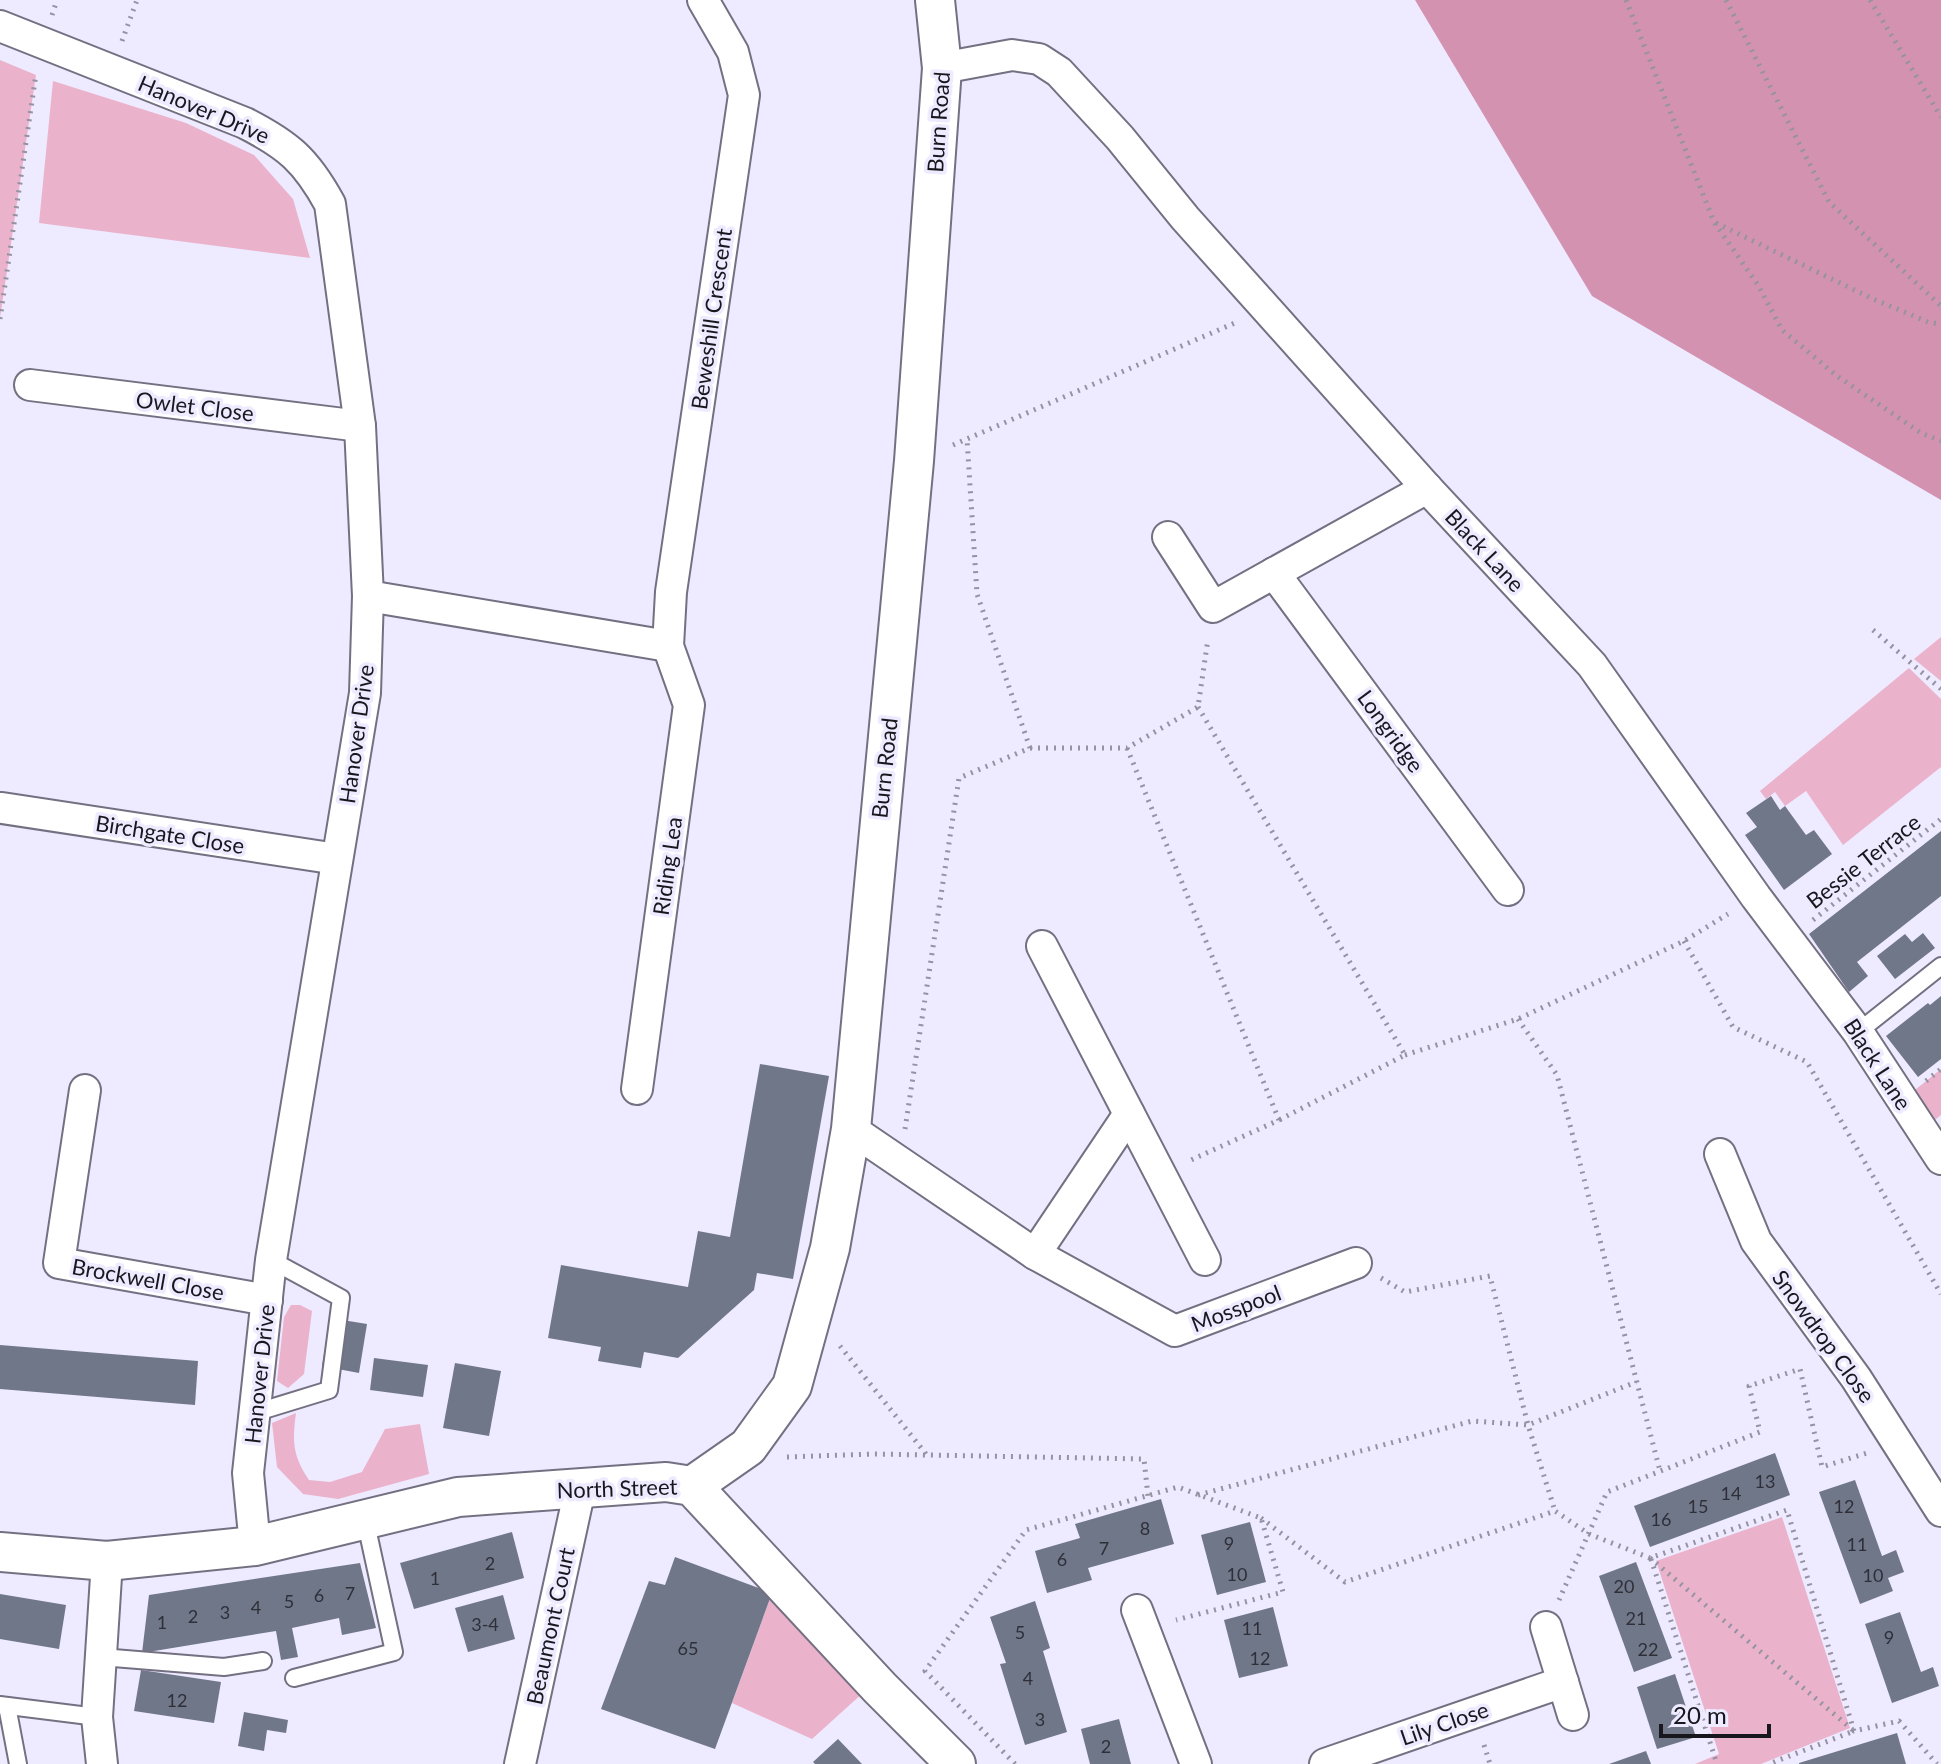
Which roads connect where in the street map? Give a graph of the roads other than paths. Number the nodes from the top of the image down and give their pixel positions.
1 (703, 0) edge
2 (935, 0) edge
3 (0, 26) edge
4 (942, 68) junction
5 (30, 385) dead end
6 (360, 426) junction
7 (1427, 488) junction
8 (1168, 537) dead end
9 (1274, 573) junction
10 (368, 596) junction
11 (668, 646) junction
12 (2, 808) dead end
13 (337, 859) junction
14 (1508, 890) dead end
15 (1042, 946) dead end
16 (1941, 966) edge
17 (1858, 1032) junction
18 (637, 1089) dead end
19 (85, 1090) dead end
20 (1129, 1114) junction
21 (851, 1129) junction
22 (1720, 1154) dead end
23 (1941, 1159) edge
24 (1035, 1254) junction
25 (271, 1260) junction
26 (1205, 1260) dead end
27 (1356, 1263) road end
28 (267, 1300) junction
29 (254, 1413) junction
30 (692, 1486) junction
31 (580, 1489) junction
32 (1941, 1511) edge
33 (365, 1519) junction
34 (255, 1546) junction
35 (0, 1552) edge
36 (123, 1560) junction
37 (1141, 1619) road end
38 (1546, 1627) road end
39 (101, 1657) junction
40 (263, 1661) dead end
41 (294, 1678) dead end
42 (1563, 1682) junction
43 (4, 1705) edge
44 (1573, 1715) dead end
45 (97, 1717) junction
46 (18, 1764) edge
47 (102, 1764) edge
48 (520, 1764) edge
49 (956, 1764) edge
50 (1196, 1764) edge
51 (1325, 1764) edge

1 - 11 street, Beweshill Crescent
2 - 4 street, Burn Road
3 - 6 street, Hanover Drive
4 - 7 street, Black Lane
4 - 21 street, Burn Road
5 - 6 street, Owlet Close
6 - 10 street, Hanover Drive
7 - 9 street
7 - 17 street, Black Lane
8 - 9 street
9 - 14 street, Longridge
10 - 11 street
10 - 13 street, Hanover Drive
11 - 18 street, Riding Lea
12 - 13 street, Birchgate Close
13 - 25 street, Hanover Drive
15 - 20 street
16 - 17 lane
17 - 23 street, Black Lane
19 - 28 street, Brockwell Close
20 - 24 street
20 - 26 street
21 - 24 street, Mosspool
21 - 30 street, Burn Road
22 - 32 street, Snowdrop Close
24 - 27 street, Mosspool
25 - 28 street, Hanover Drive
25 - 29 lane
28 - 29 street, Hanover Drive
29 - 34 street, Hanover Drive
30 - 31 street, North Street
30 - 49 street, North Street
31 - 33 street, North Street
31 - 48 street, Beaumont Court
33 - 34 street, North Street
33 - 41 lane
34 - 36 street, North Street
35 - 36 street, North Street
36 - 39 street
37 - 50 street
38 - 42 street
39 - 40 lane
39 - 45 street
42 - 44 street
42 - 51 street, Lily Close
43 - 45 lane
43 - 46 lane
45 - 47 street

